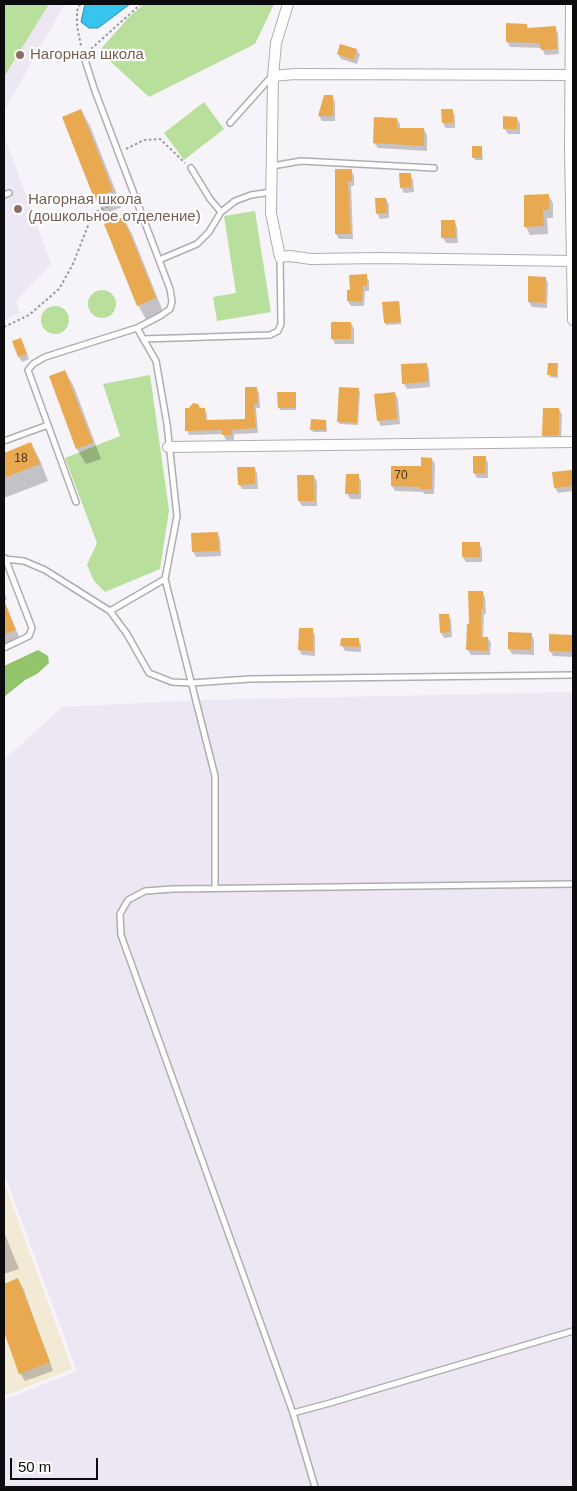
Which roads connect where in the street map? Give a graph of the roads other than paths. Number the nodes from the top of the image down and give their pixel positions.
1 (288, 4) edge
2 (571, 4) edge
3 (83, 54) road end
4 (571, 74) edge
5 (273, 76) junction
6 (230, 123) dead end
7 (272, 166) junction
8 (191, 168) road end
9 (434, 168) dead end
10 (271, 192) junction
11 (221, 212) junction
12 (280, 257) junction
13 (158, 260) junction
14 (573, 261) edge
15 (573, 320) edge
16 (137, 328) junction
17 (143, 339) junction
18 (48, 425) junction
19 (4, 441) edge
20 (573, 442) edge
21 (168, 447) junction
22 (76, 502) dead end
23 (5, 559) edge
24 (165, 579) junction
25 (110, 610) junction
26 (4, 648) edge
27 (573, 675) edge
28 (191, 683) junction
29 (573, 884) edge
30 (215, 888) junction
31 (573, 1331) edge
32 (293, 1412) junction
33 (315, 1487) edge

1 - 5 street
2 - 4 street
3 - 13 lane
4 - 5 street
4 - 14 street
5 - 6 lane
5 - 7 street
7 - 9 lane
7 - 10 street
8 - 11 lane
10 - 11 lane
10 - 12 street
11 - 13 lane
12 - 14 street
12 - 17 lane
13 - 16 lane
14 - 15 street
16 - 17 lane
16 - 18 lane
17 - 21 lane
18 - 19 lane
18 - 22 lane
20 - 21 street
21 - 24 lane
23 - 25 lane
23 - 26 lane
24 - 25 lane
24 - 28 lane
25 - 28 lane
27 - 28 lane
28 - 30 lane
29 - 30 lane
30 - 32 lane
31 - 32 lane
32 - 33 lane

